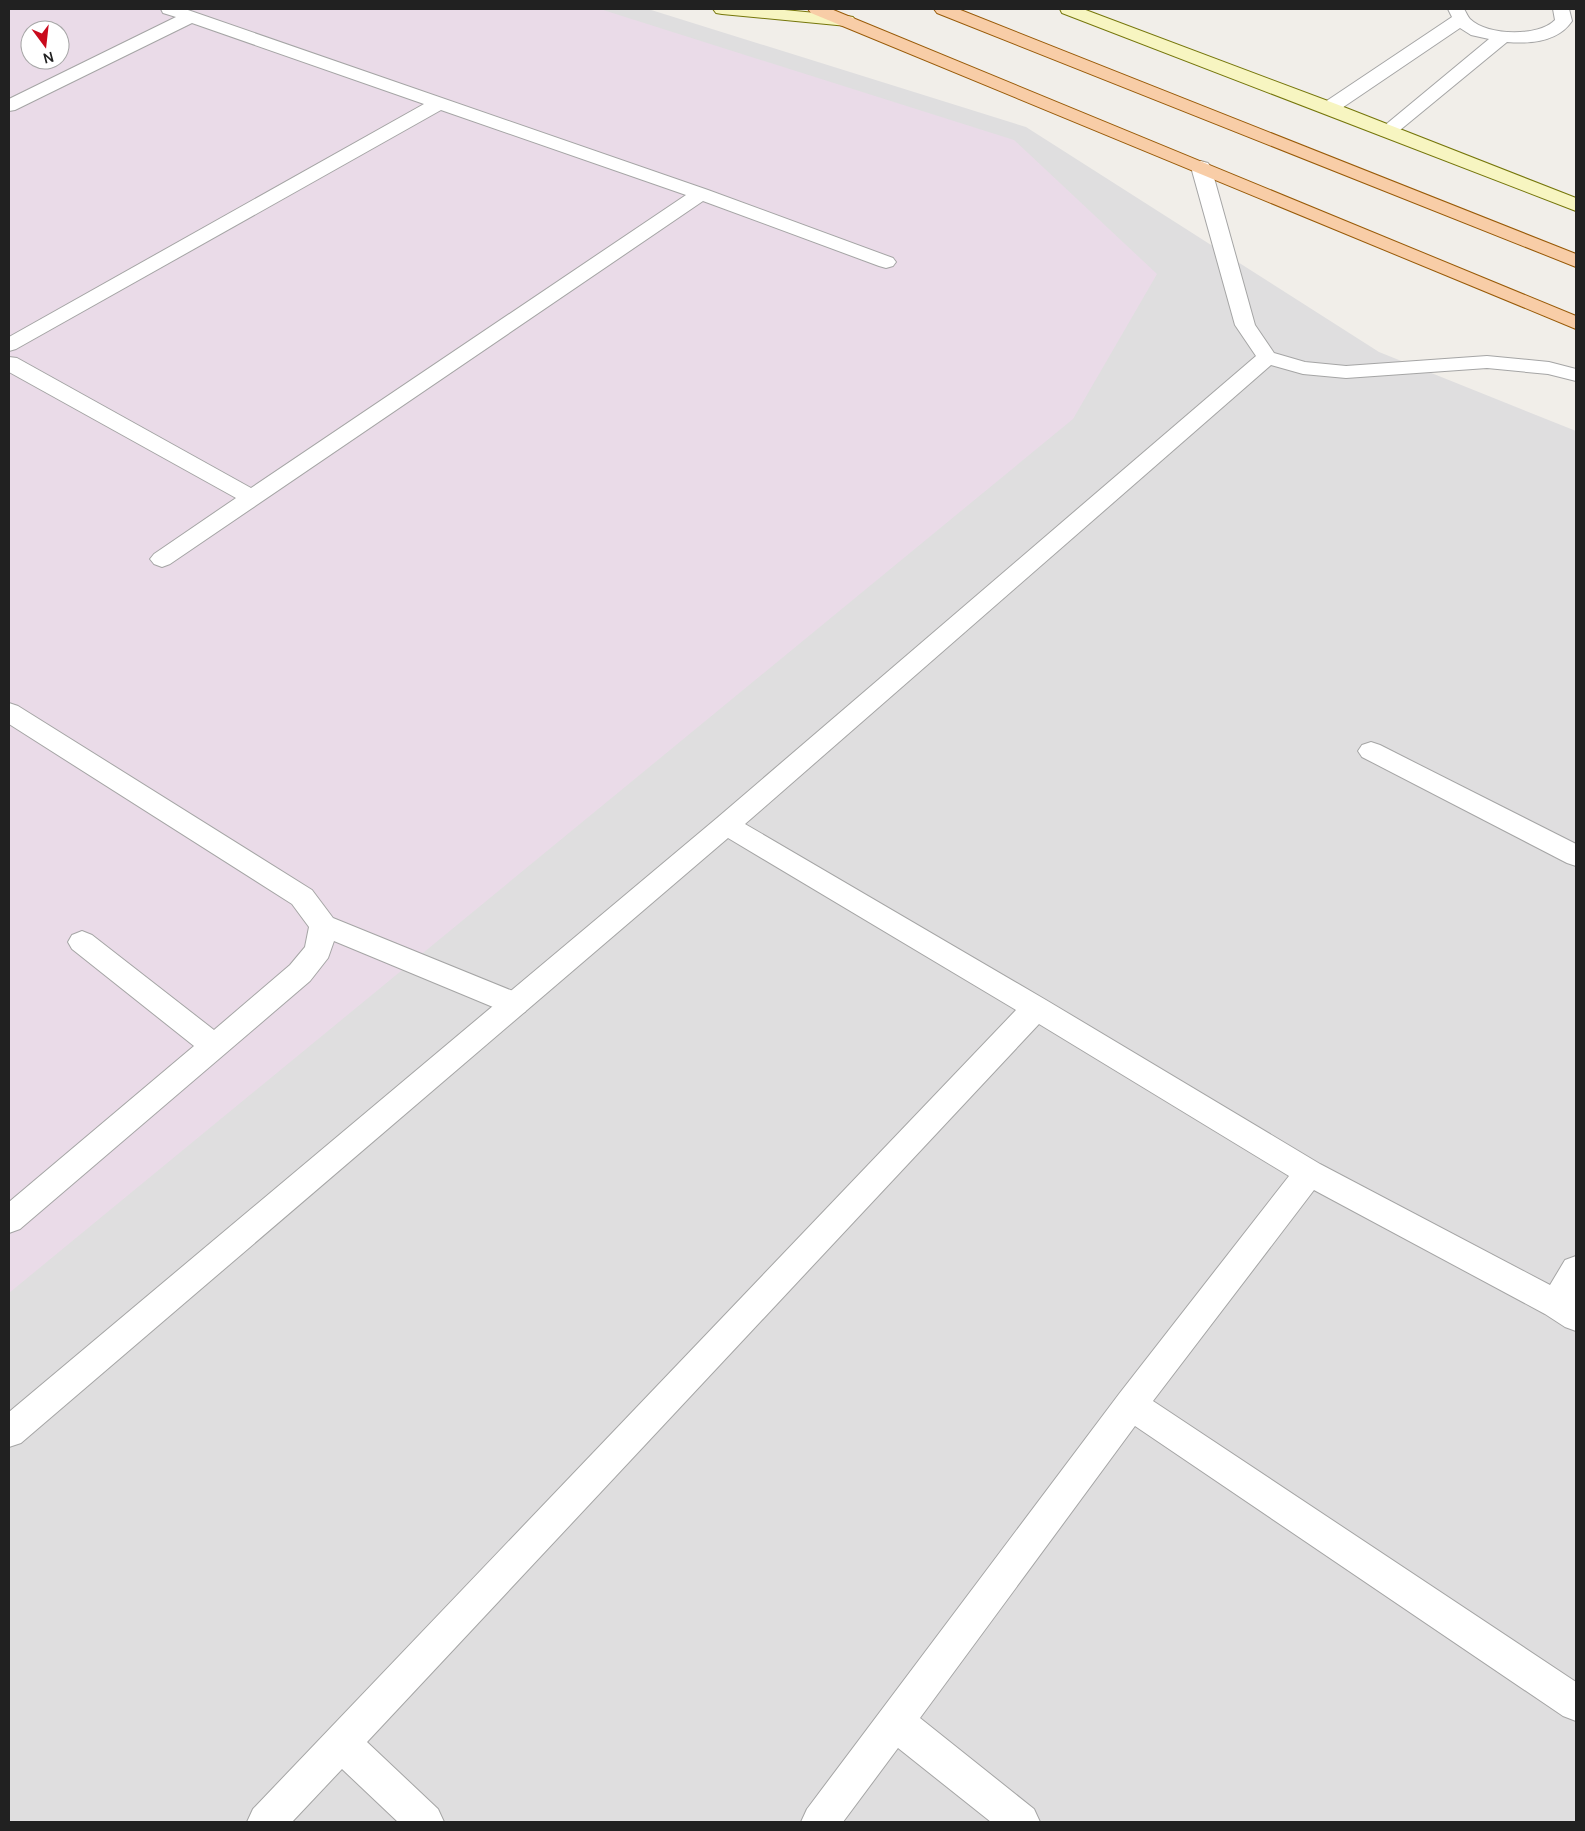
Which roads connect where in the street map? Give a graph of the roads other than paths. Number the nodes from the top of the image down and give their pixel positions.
1 (169, 9) edge
2 (722, 9) edge
3 (818, 9) edge
4 (943, 9) edge
5 (1068, 9) edge
6 (1561, 9) edge
7 (1458, 14) edge
8 (190, 17) junction
9 (847, 21) junction
10 (1502, 37) junction
11 (439, 103) junction
12 (9, 106) edge
13 (1329, 108) junction
14 (1387, 131) junction
15 (1201, 167) junction
16 (701, 194) junction
17 (1576, 205) edge
18 (1576, 261) edge
19 (886, 262) dead end
20 (1576, 323) edge
21 (9, 345) edge
22 (1267, 357) junction
23 (9, 363) edge
24 (1576, 375) edge
25 (252, 498) junction
26 (162, 559) dead end
27 (9, 712) edge
28 (1371, 751) dead end
29 (726, 825) junction
30 (1576, 856) edge
31 (323, 926) junction
32 (82, 942) dead end
33 (515, 1004) junction
34 (1036, 1008) junction
35 (214, 1046) junction
36 (1309, 1173) junction
37 (9, 1220) edge
38 (1576, 1270) edge
39 (1566, 1310) edge
40 (1131, 1405) junction
41 (9, 1432) edge
42 (1576, 1703) edge
43 (895, 1722) junction
44 (342, 1743) junction
45 (266, 1822) edge
46 (425, 1822) edge
47 (820, 1822) edge
48 (1021, 1822) edge

1 - 8 street
2 - 9 main road
3 - 9 main road
4 - 18 main road
5 - 13 main road
6 - 10 street
7 - 10 street
7 - 13 street
8 - 11 street
8 - 12 street
9 - 15 main road
10 - 14 street
11 - 16 street
11 - 21 street
13 - 14 main road
14 - 17 main road
15 - 20 main road
15 - 22 street
16 - 19 street
16 - 25 street
22 - 24 street
22 - 29 street
23 - 25 street
25 - 26 street
27 - 31 street
28 - 30 street
29 - 33 street
29 - 34 street
31 - 33 street
31 - 35 street
32 - 35 street
33 - 41 street
34 - 36 street
34 - 44 street
35 - 37 street
36 - 39 street
36 - 40 street
38 - 39 street
40 - 42 street
40 - 43 street
43 - 47 street
43 - 48 street
44 - 45 street
44 - 46 street

